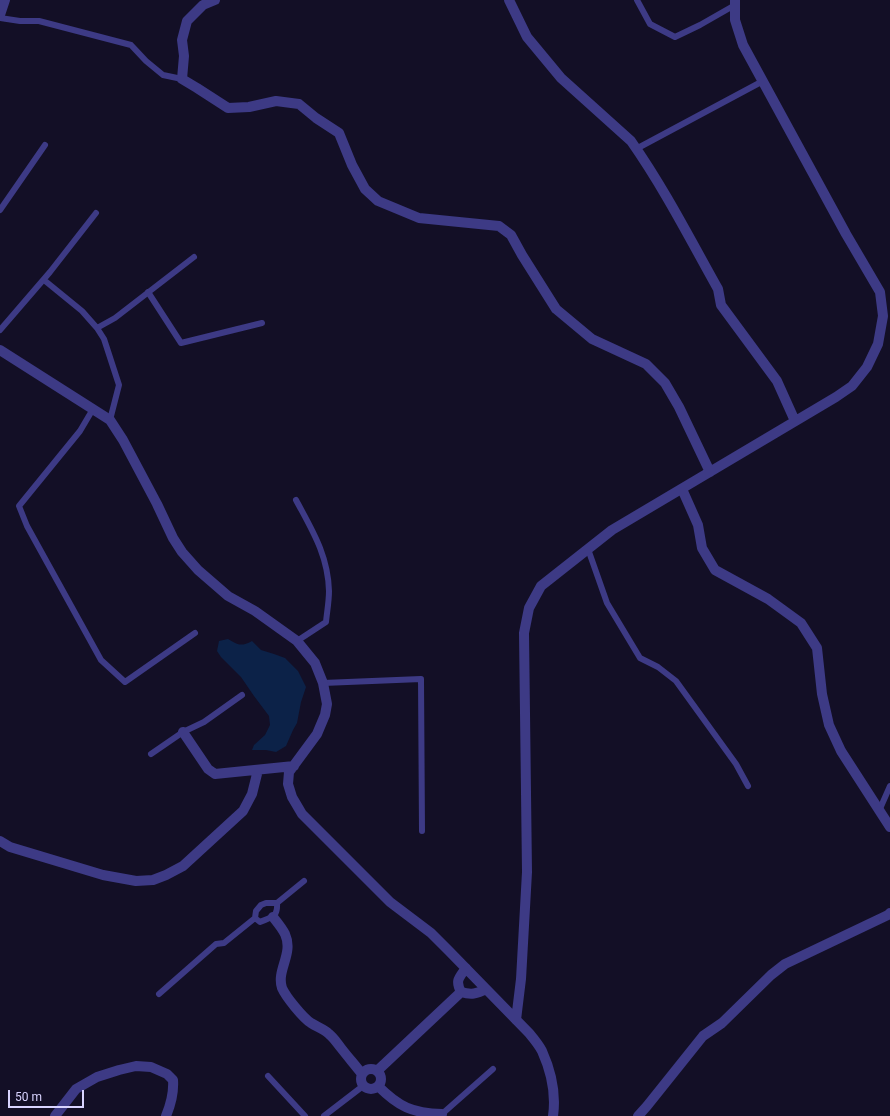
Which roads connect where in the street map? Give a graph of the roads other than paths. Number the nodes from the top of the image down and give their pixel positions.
1 (5, 0) edge
2 (215, 0) edge
3 (509, 0) edge
4 (637, 0) edge
5 (735, 3) edge
6 (0, 17) edge
7 (182, 79) junction
8 (763, 81) junction
9 (45, 145) dead end
10 (636, 149) junction
11 (0, 210) edge
12 (96, 213) dead end
13 (194, 256) dead end
14 (44, 280) junction
15 (148, 292) junction
16 (887, 316) edge
17 (262, 323) dead end
18 (97, 328) junction
19 (0, 330) edge
20 (0, 350) edge
21 (93, 409) junction
22 (110, 420) junction
23 (795, 421) junction
24 (710, 472) junction
25 (682, 489) junction
26 (296, 500) dead end
27 (588, 549) junction
28 (195, 633) dead end
29 (297, 641) junction
30 (324, 683) junction
31 (242, 695) dead end
32 (183, 732) junction
33 (151, 754) dead end
34 (294, 766) junction
35 (258, 770) junction
36 (748, 786) dead end
37 (890, 786) edge
38 (879, 811) junction
39 (890, 827) edge
40 (422, 831) dead end
41 (0, 841) edge
42 (304, 881) dead end
43 (277, 903) junction
44 (890, 913) edge
45 (273, 917) junction
46 (255, 918) junction
47 (466, 968) junction
48 (486, 989) junction
49 (461, 992) junction
50 (159, 994) dead end
51 (516, 1020) junction
52 (493, 1070) dead end
53 (377, 1071) junction
54 (362, 1074) junction
55 (268, 1076) dead end
56 (364, 1086) junction
57 (378, 1086) junction
58 (643, 1114) edge
59 (443, 1115) edge
60 (55, 1116) edge
61 (166, 1116) edge
62 (305, 1116) edge
63 (324, 1116) edge
64 (553, 1116) edge

1 - 6 street
2 - 7 street
3 - 10 street
4 - 5 lane
5 - 8 street
6 - 7 lane
7 - 24 street
8 - 10 lane
8 - 16 street
9 - 11 lane
10 - 23 street
12 - 14 lane
13 - 15 lane
14 - 18 lane
14 - 19 lane
15 - 17 lane
15 - 18 lane
16 - 23 street
18 - 22 lane
20 - 21 street
21 - 22 street
21 - 28 lane
22 - 29 street
23 - 24 street
24 - 25 street
25 - 27 street
25 - 38 street
26 - 29 lane
27 - 36 lane
27 - 51 street
29 - 30 street
30 - 34 street
30 - 40 lane
31 - 32 lane
32 - 33 lane
32 - 35 street
34 - 35 street
34 - 47 street
35 - 41 street
37 - 38 lane
38 - 39 street
42 - 43 lane
43 - 45 lane
43 - 46 lane
44 - 58 street
45 - 46 lane
45 - 54 street
46 - 50 lane
47 - 48 street
47 - 49 street
48 - 49 street
48 - 51 street
49 - 53 street
51 - 64 street
52 - 59 lane
53 - 54 street
53 - 57 street
54 - 56 street
55 - 62 lane
56 - 57 street
56 - 63 lane
57 - 59 street
60 - 61 street

